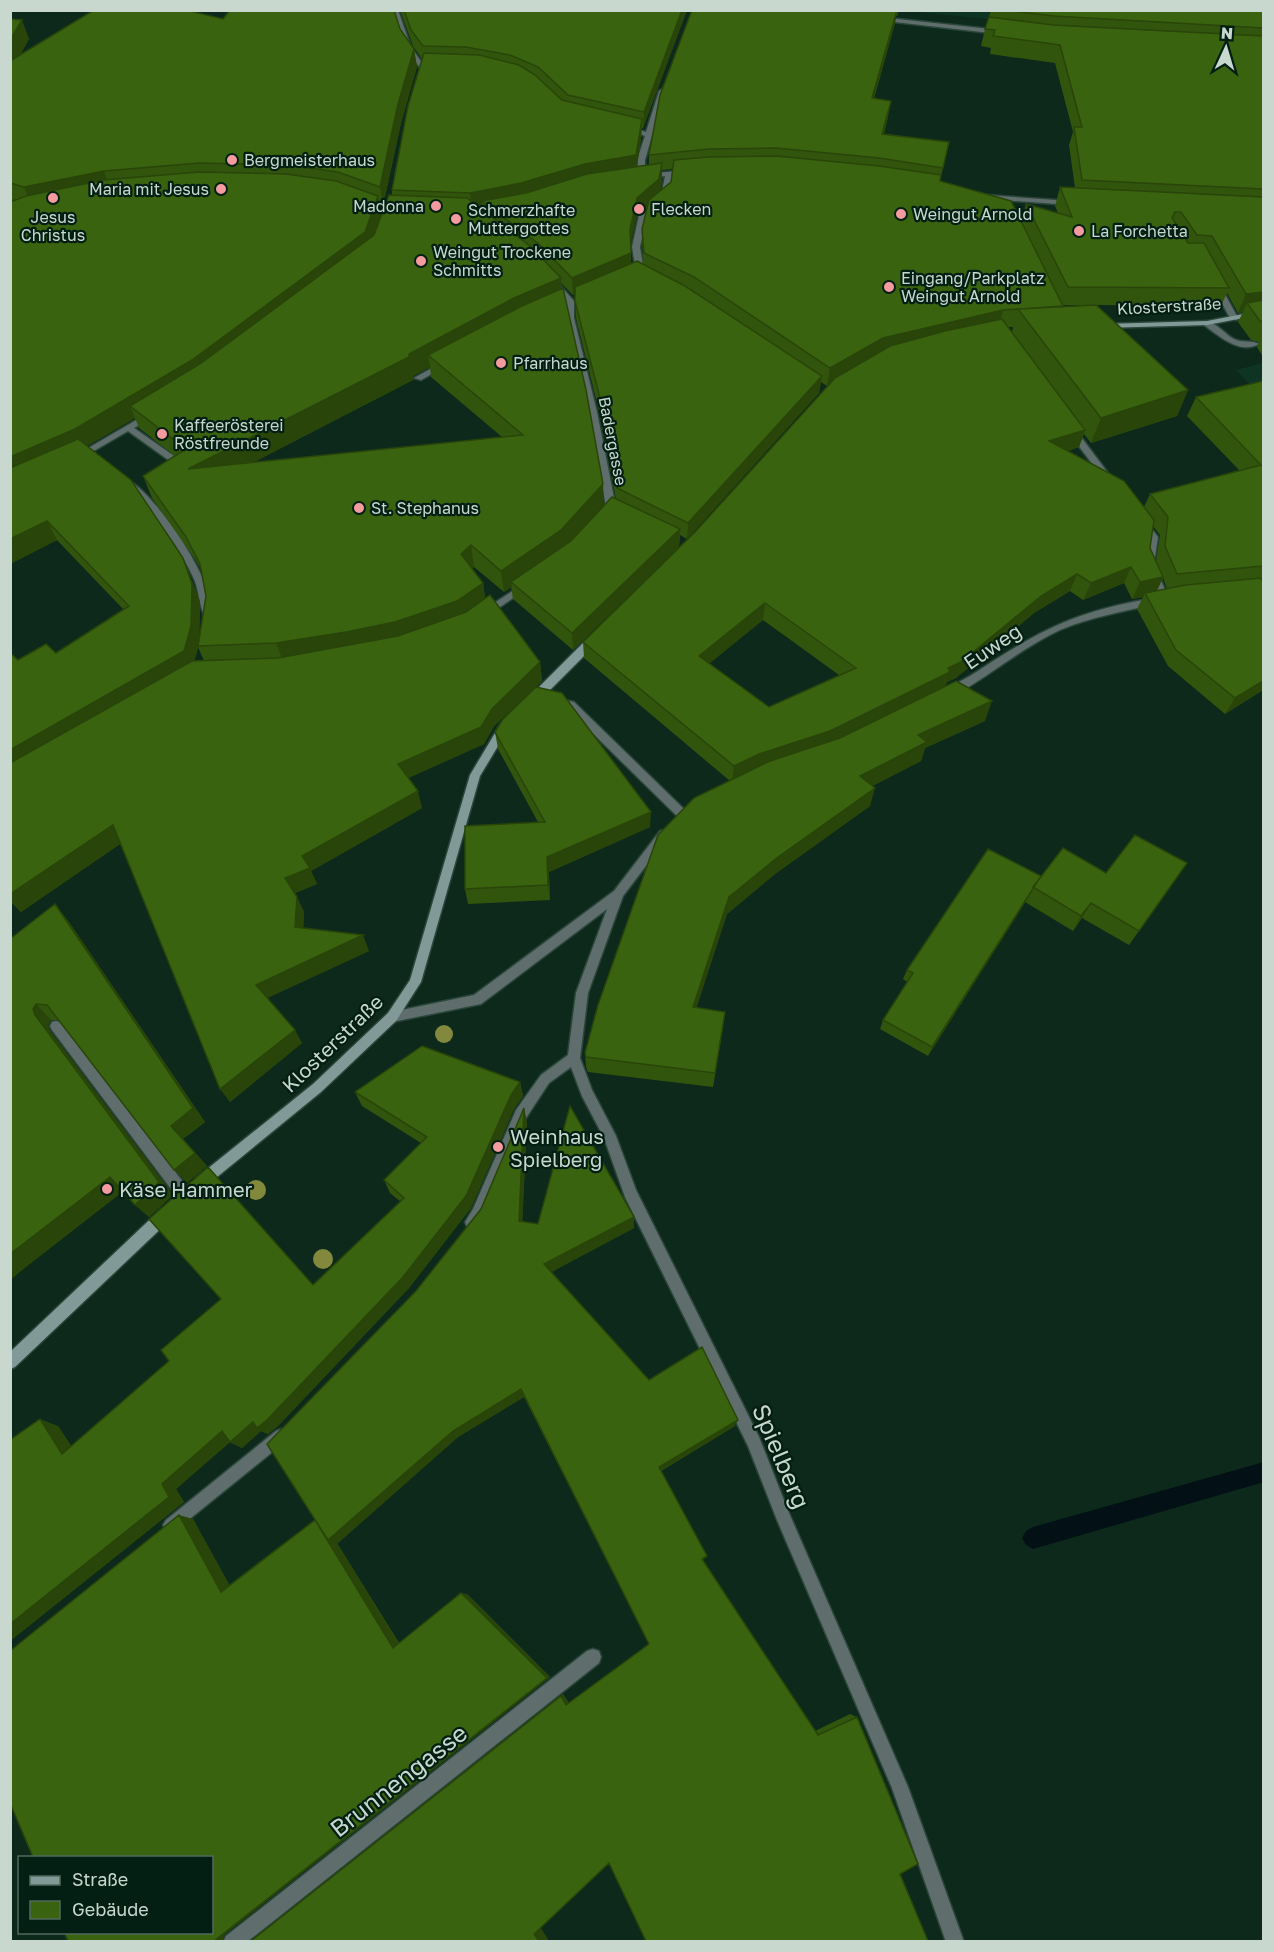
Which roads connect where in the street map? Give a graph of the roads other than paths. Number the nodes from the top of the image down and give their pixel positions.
1 (395, 10) edge
2 (871, 18) edge
3 (1004, 33) edge
4 (422, 67) junction
5 (433, 67) edge
6 (419, 78) edge
7 (665, 80) edge
8 (622, 128) edge
9 (648, 135) junction
10 (699, 171) edge
11 (669, 174) junction
12 (642, 177) junction
13 (630, 179) edge
14 (980, 196) edge
15 (1003, 199) junction
16 (1075, 203) edge
17 (1009, 209) edge
18 (1212, 277) edge
19 (647, 278) edge
20 (550, 279) edge
21 (573, 302) junction
22 (559, 308) edge
23 (1263, 312) edge
24 (1234, 318) junction
25 (1207, 323) junction
26 (1090, 326) edge
27 (1255, 345) dead end
28 (449, 362) edge
29 (418, 378) edge
30 (158, 410) edge
31 (1068, 425) edge
32 (129, 428) junction
33 (68, 460) edge
34 (180, 476) edge
35 (120, 477) edge
36 (1114, 487) edge
37 (611, 508) junction
38 (1133, 512) edge
39 (621, 513) edge
40 (596, 524) edge
41 (532, 581) edge
42 (1177, 597) edge
43 (1164, 599) junction
44 (475, 620) edge
45 (207, 623) edge
46 (602, 632) edge
47 (943, 696) edge
48 (535, 697) junction
49 (618, 894) junction
50 (392, 1017) junction
51 (56, 1026) edge
52 (574, 1058) junction
53 (185, 1196) junction
54 (464, 1232) edge
55 (10, 1362) edge
56 (294, 1425) edge
57 (157, 1536) edge
58 (593, 1657) dead end
59 (232, 1941) edge
60 (955, 1941) edge

1 - 4 street
2 - 3 street
4 - 5 street
4 - 6 street
7 - 9 street
8 - 9 street
9 - 12 street
10 - 11 street
11 - 12 street
11 - 19 street
12 - 13 street
14 - 15 street
15 - 16 street
15 - 17 street
18 - 24 street
20 - 21 street, Badergasse
21 - 22 street
21 - 37 street, Badergasse
23 - 24 street, Klosterstraße
24 - 25 street, Klosterstraße
25 - 26 street, Klosterstraße
25 - 27 street
28 - 29 street
30 - 32 street
31 - 36 street
32 - 33 street
32 - 34 street
35 - 45 street
37 - 39 street
37 - 40 street, Badergasse
38 - 43 street
41 - 44 street
42 - 43 street, Euweg
43 - 47 street, Euweg
46 - 48 street, Klosterstraße
48 - 49 street
48 - 50 street, Klosterstraße
49 - 50 street
49 - 52 street, Spielberg
50 - 53 street, Klosterstraße
51 - 53 street
52 - 54 street
52 - 60 street, Spielberg
53 - 55 street, Klosterstraße
56 - 57 street
58 - 59 street, Brunnengasse

